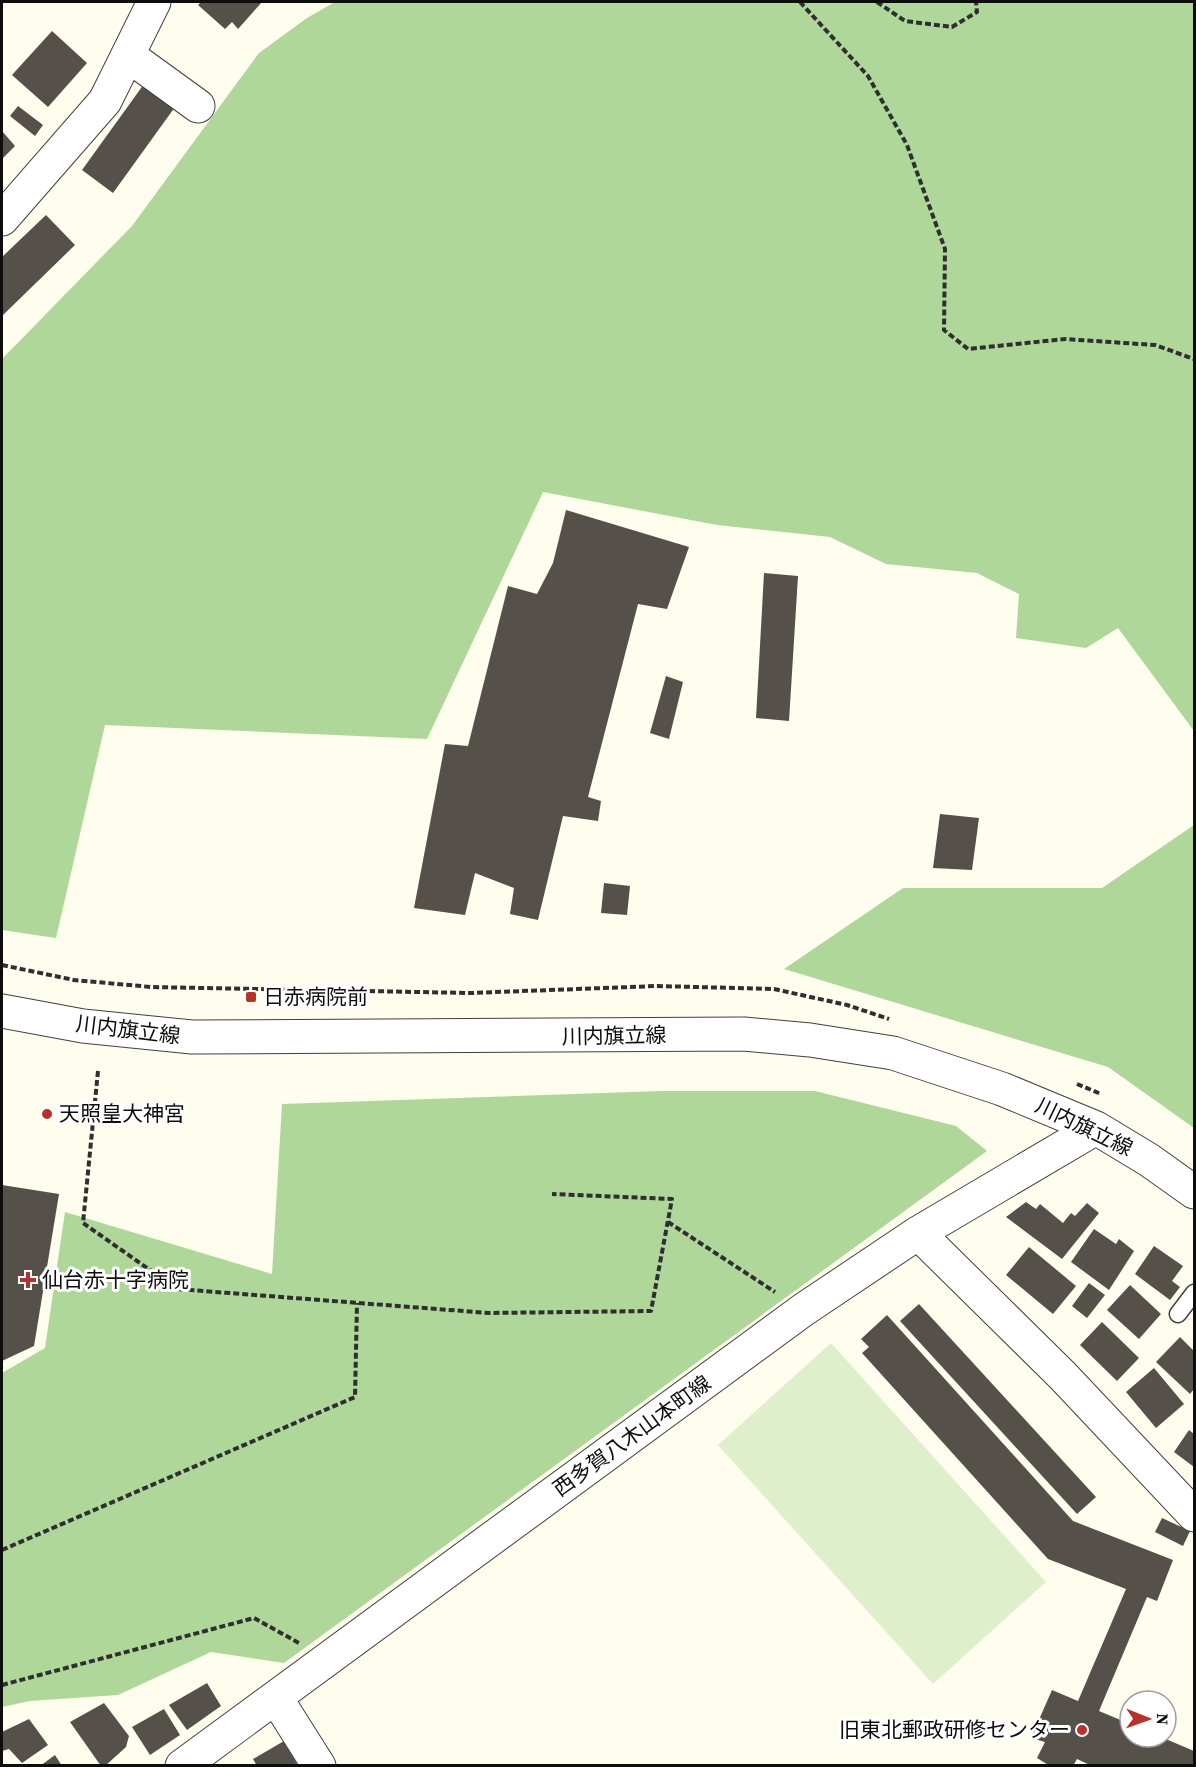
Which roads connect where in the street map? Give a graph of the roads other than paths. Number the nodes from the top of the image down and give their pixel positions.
1 (154, 2) edge
2 (129, 56) junction
3 (198, 106) dead end
4 (2, 219) edge
5 (2, 1011) edge
6 (1096, 1128) junction
7 (1194, 1192) edge
8 (918, 1233) junction
9 (1194, 1293) edge
10 (1178, 1314) dead end
11 (1194, 1515) edge
12 (276, 1698) junction
13 (182, 1766) edge
14 (319, 1766) edge

1 - 2 street
2 - 3 street
2 - 4 street
5 - 6 street, 川内旗立線
6 - 7 street, 川内旗立線
6 - 8 street, 西多賀八木山本町線
8 - 11 street
8 - 12 street, 西多賀八木山本町線
9 - 10 lane
12 - 13 street, 西多賀八木山本町線
12 - 14 street

